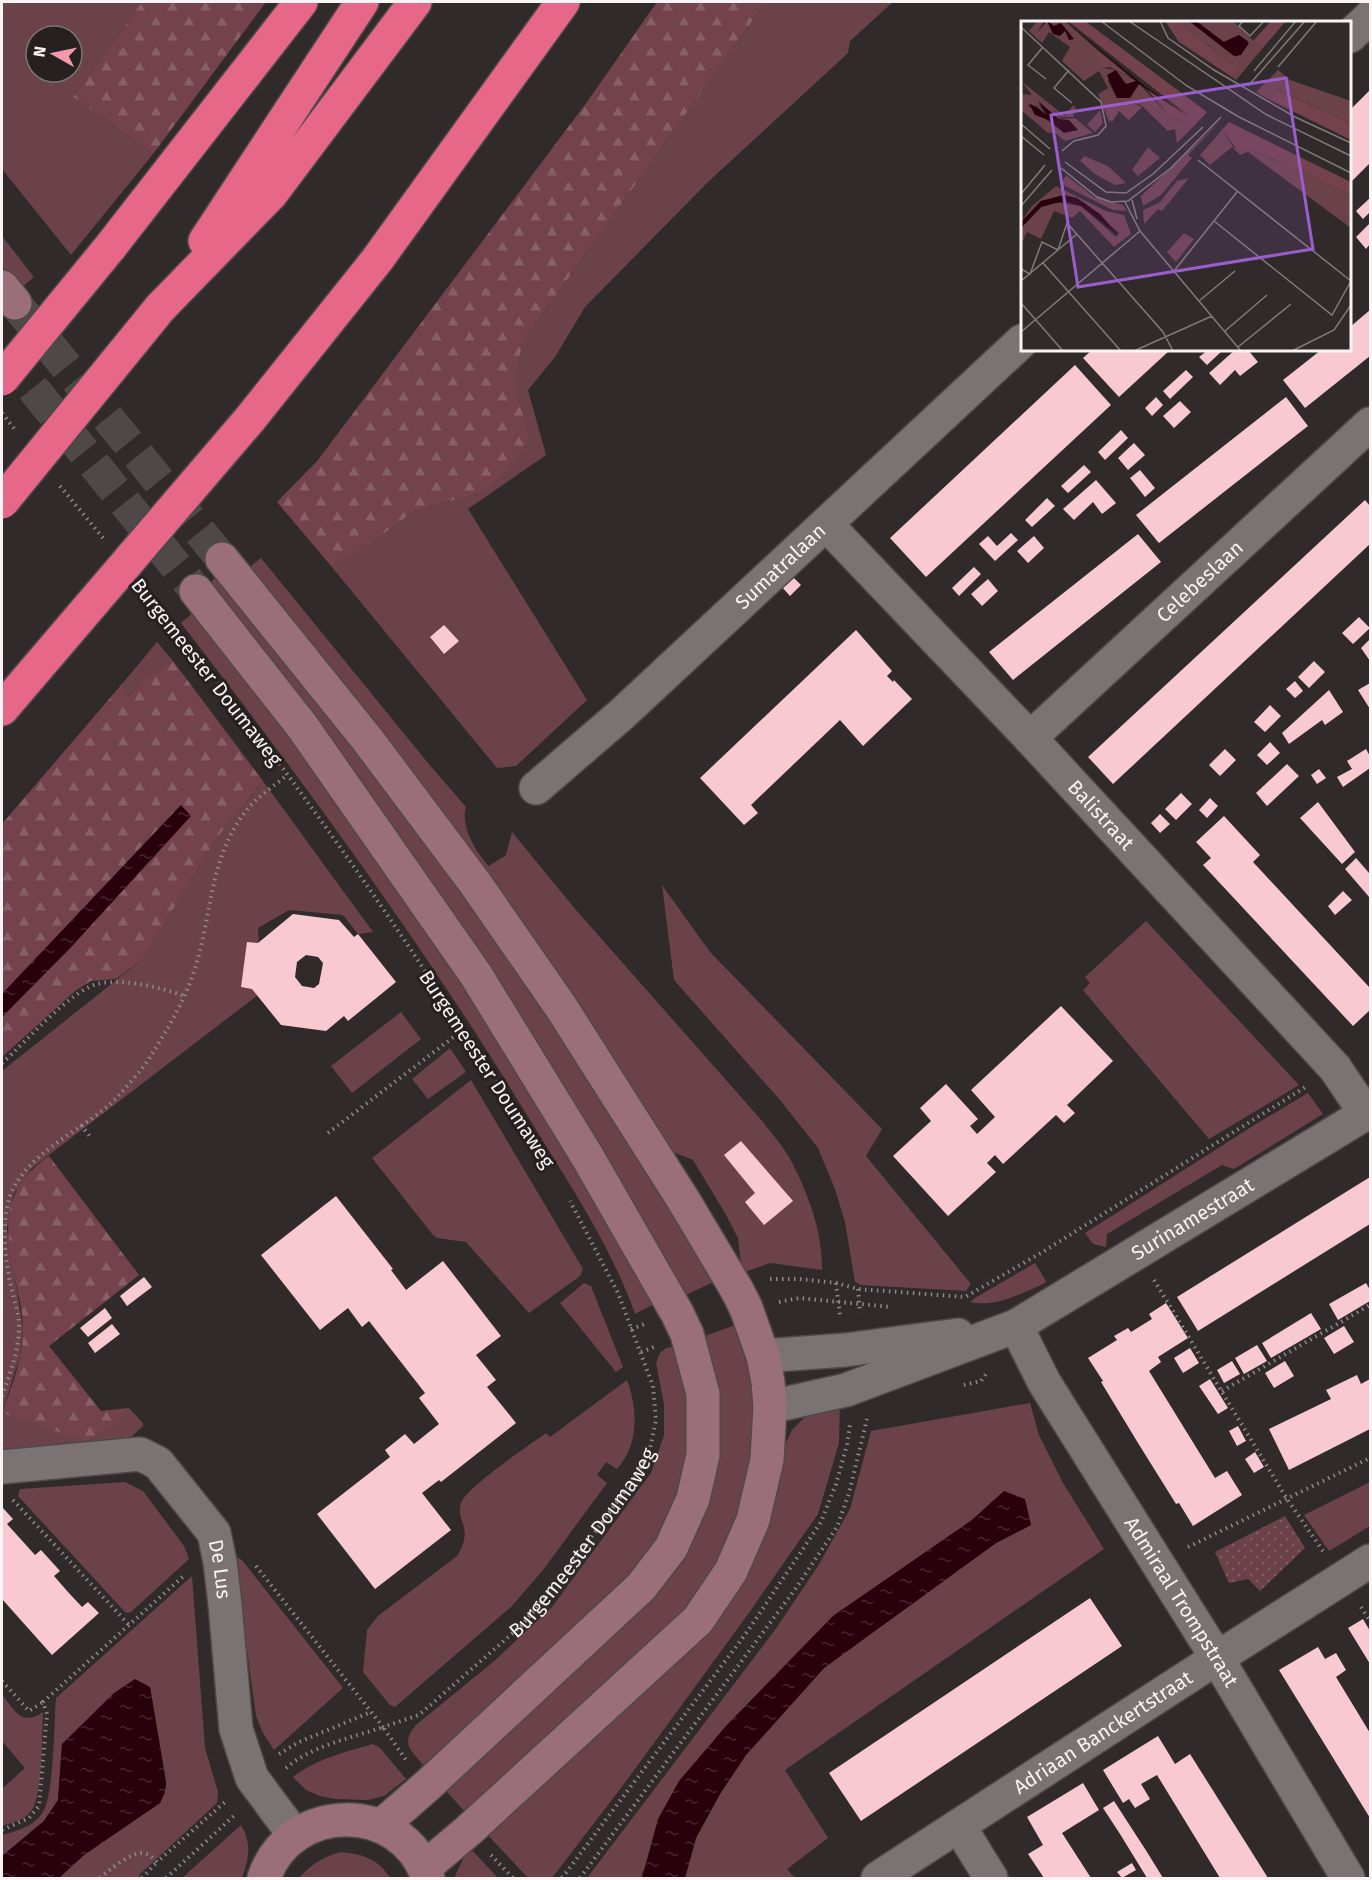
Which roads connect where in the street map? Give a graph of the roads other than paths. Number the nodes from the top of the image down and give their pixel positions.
1 (301, 2) edge
2 (362, 2) edge
3 (415, 2) edge
4 (562, 2) edge
5 (1371, 17) edge
6 (1351, 35) edge
7 (160, 308) junction
8 (1021, 343) edge
9 (2, 379) edge
10 (1371, 424) edge
11 (2, 502) edge
12 (827, 525) junction
13 (222, 559) tunnel mouth
14 (196, 591) tunnel mouth
15 (2, 709) edge
16 (1030, 738) junction
17 (536, 788) dead end
18 (1368, 1113) edge
19 (1016, 1326) junction
20 (762, 1356) junction
21 (770, 1407) junction
22 (5, 1482) edge
23 (1357, 1570) edge
24 (1217, 1658) junction
25 (381, 1826) junction
26 (959, 1826) junction
27 (295, 1836) junction
28 (426, 1873) edge
29 (264, 1878) edge
30 (878, 1878) edge
31 (991, 1878) edge
32 (1348, 1878) edge

1 - 9 highway, bridge
2 - 7 highway
3 - 7 highway
4 - 15 highway, bridge
5 - 6 street
7 - 11 highway, bridge
8 - 12 street, Sumatralaan
10 - 16 street, Celebeslaan
12 - 16 street, Balistraat
12 - 17 street, Sumatralaan
13 - 20 main road
14 - 25 main road, Burgemeester Doumaweg
16 - 18 street, Balistraat
18 - 19 street, Surinamestraat
19 - 20 street, Surinamestraat
19 - 21 street, Surinamestraat
19 - 24 street, Admiraal Trompstraat
20 - 21 main road
21 - 28 main road
22 - 27 street, De Lus
23 - 24 street, Adriaan Banckertstraat
24 - 26 street, Adriaan Banckertstraat
24 - 32 street, Admiraal Trompstraat
25 - 27 main road
25 - 28 main road
26 - 30 street, Adriaan Banckertstraat
26 - 31 street
27 - 29 main road

